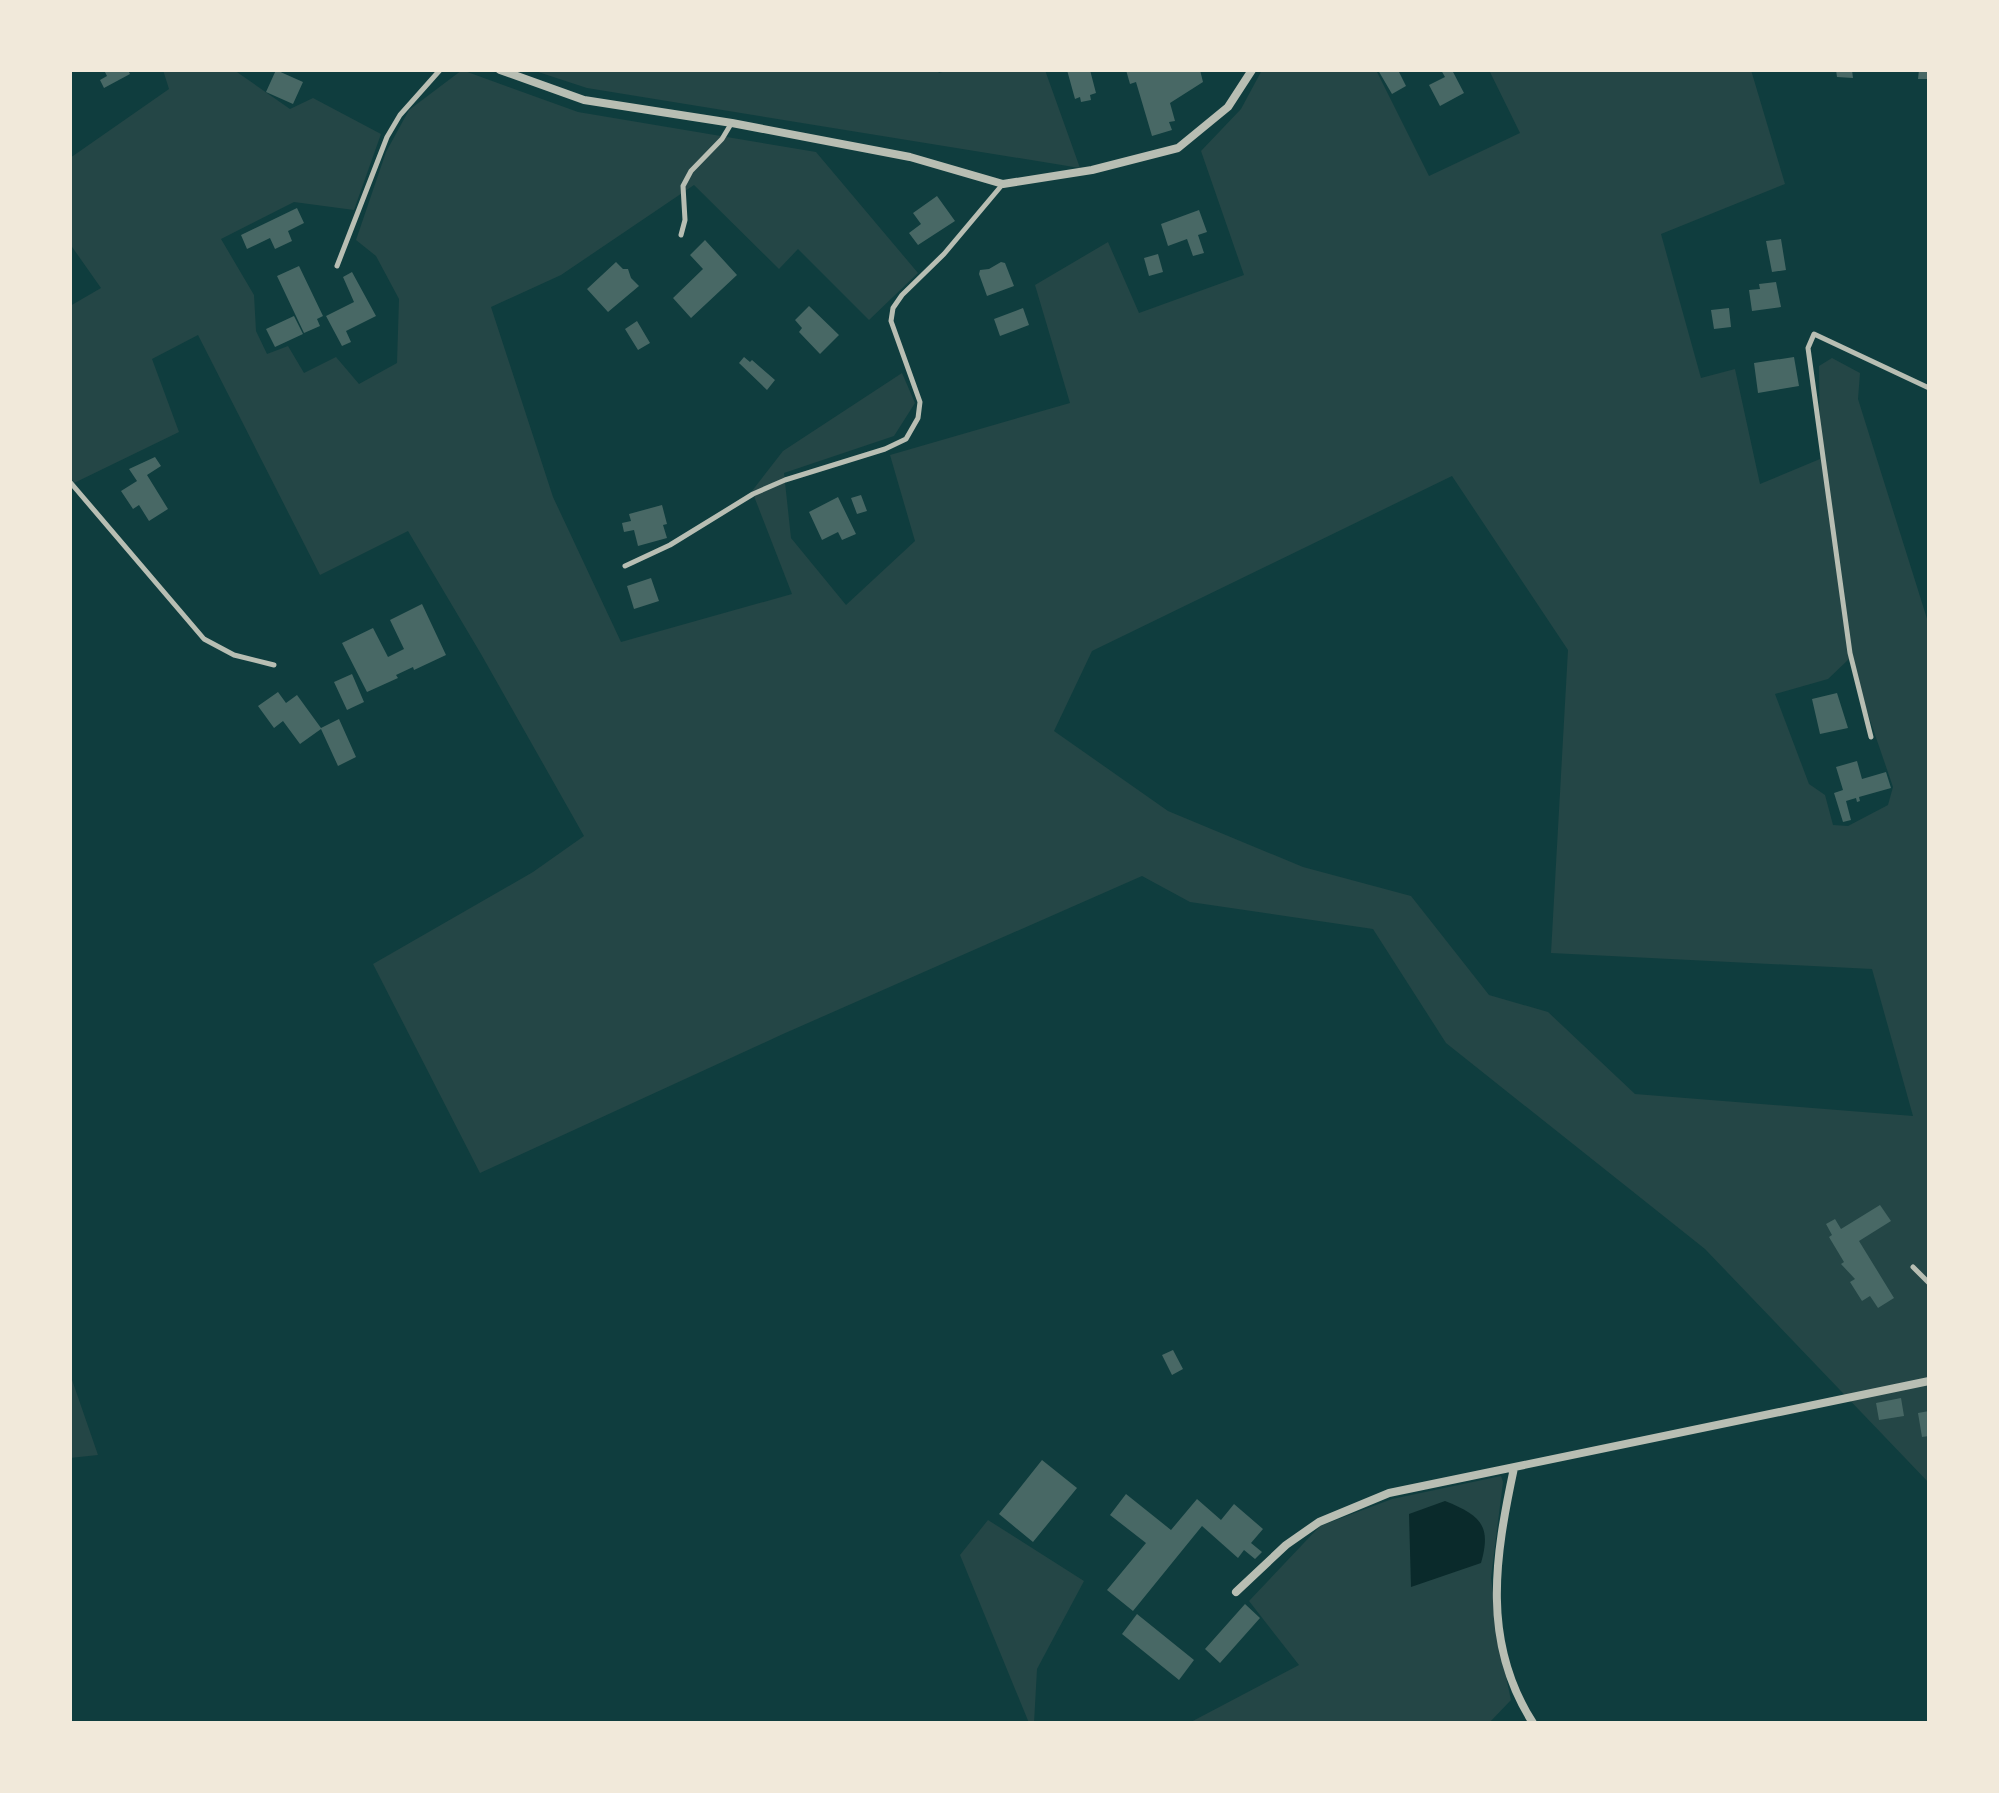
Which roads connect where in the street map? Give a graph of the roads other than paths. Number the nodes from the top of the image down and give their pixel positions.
1 (440, 70) edge
2 (500, 70) edge
3 (1252, 70) edge
4 (732, 123) junction
5 (1003, 184) junction
6 (681, 235) dead end
7 (337, 266) dead end
8 (1929, 388) edge
9 (70, 482) edge
10 (625, 566) dead end
11 (274, 665) dead end
12 (1871, 737) dead end
13 (1913, 1267) dead end
14 (1929, 1283) edge
15 (1929, 1381) edge
16 (1514, 1468) junction
17 (1236, 1592) dead end
18 (1533, 1723) edge

1 - 7 lane
2 - 4 street
3 - 5 street
4 - 5 street
4 - 6 lane
5 - 10 lane
8 - 12 lane
9 - 11 lane
13 - 14 lane
15 - 16 street
16 - 17 street
16 - 18 street

